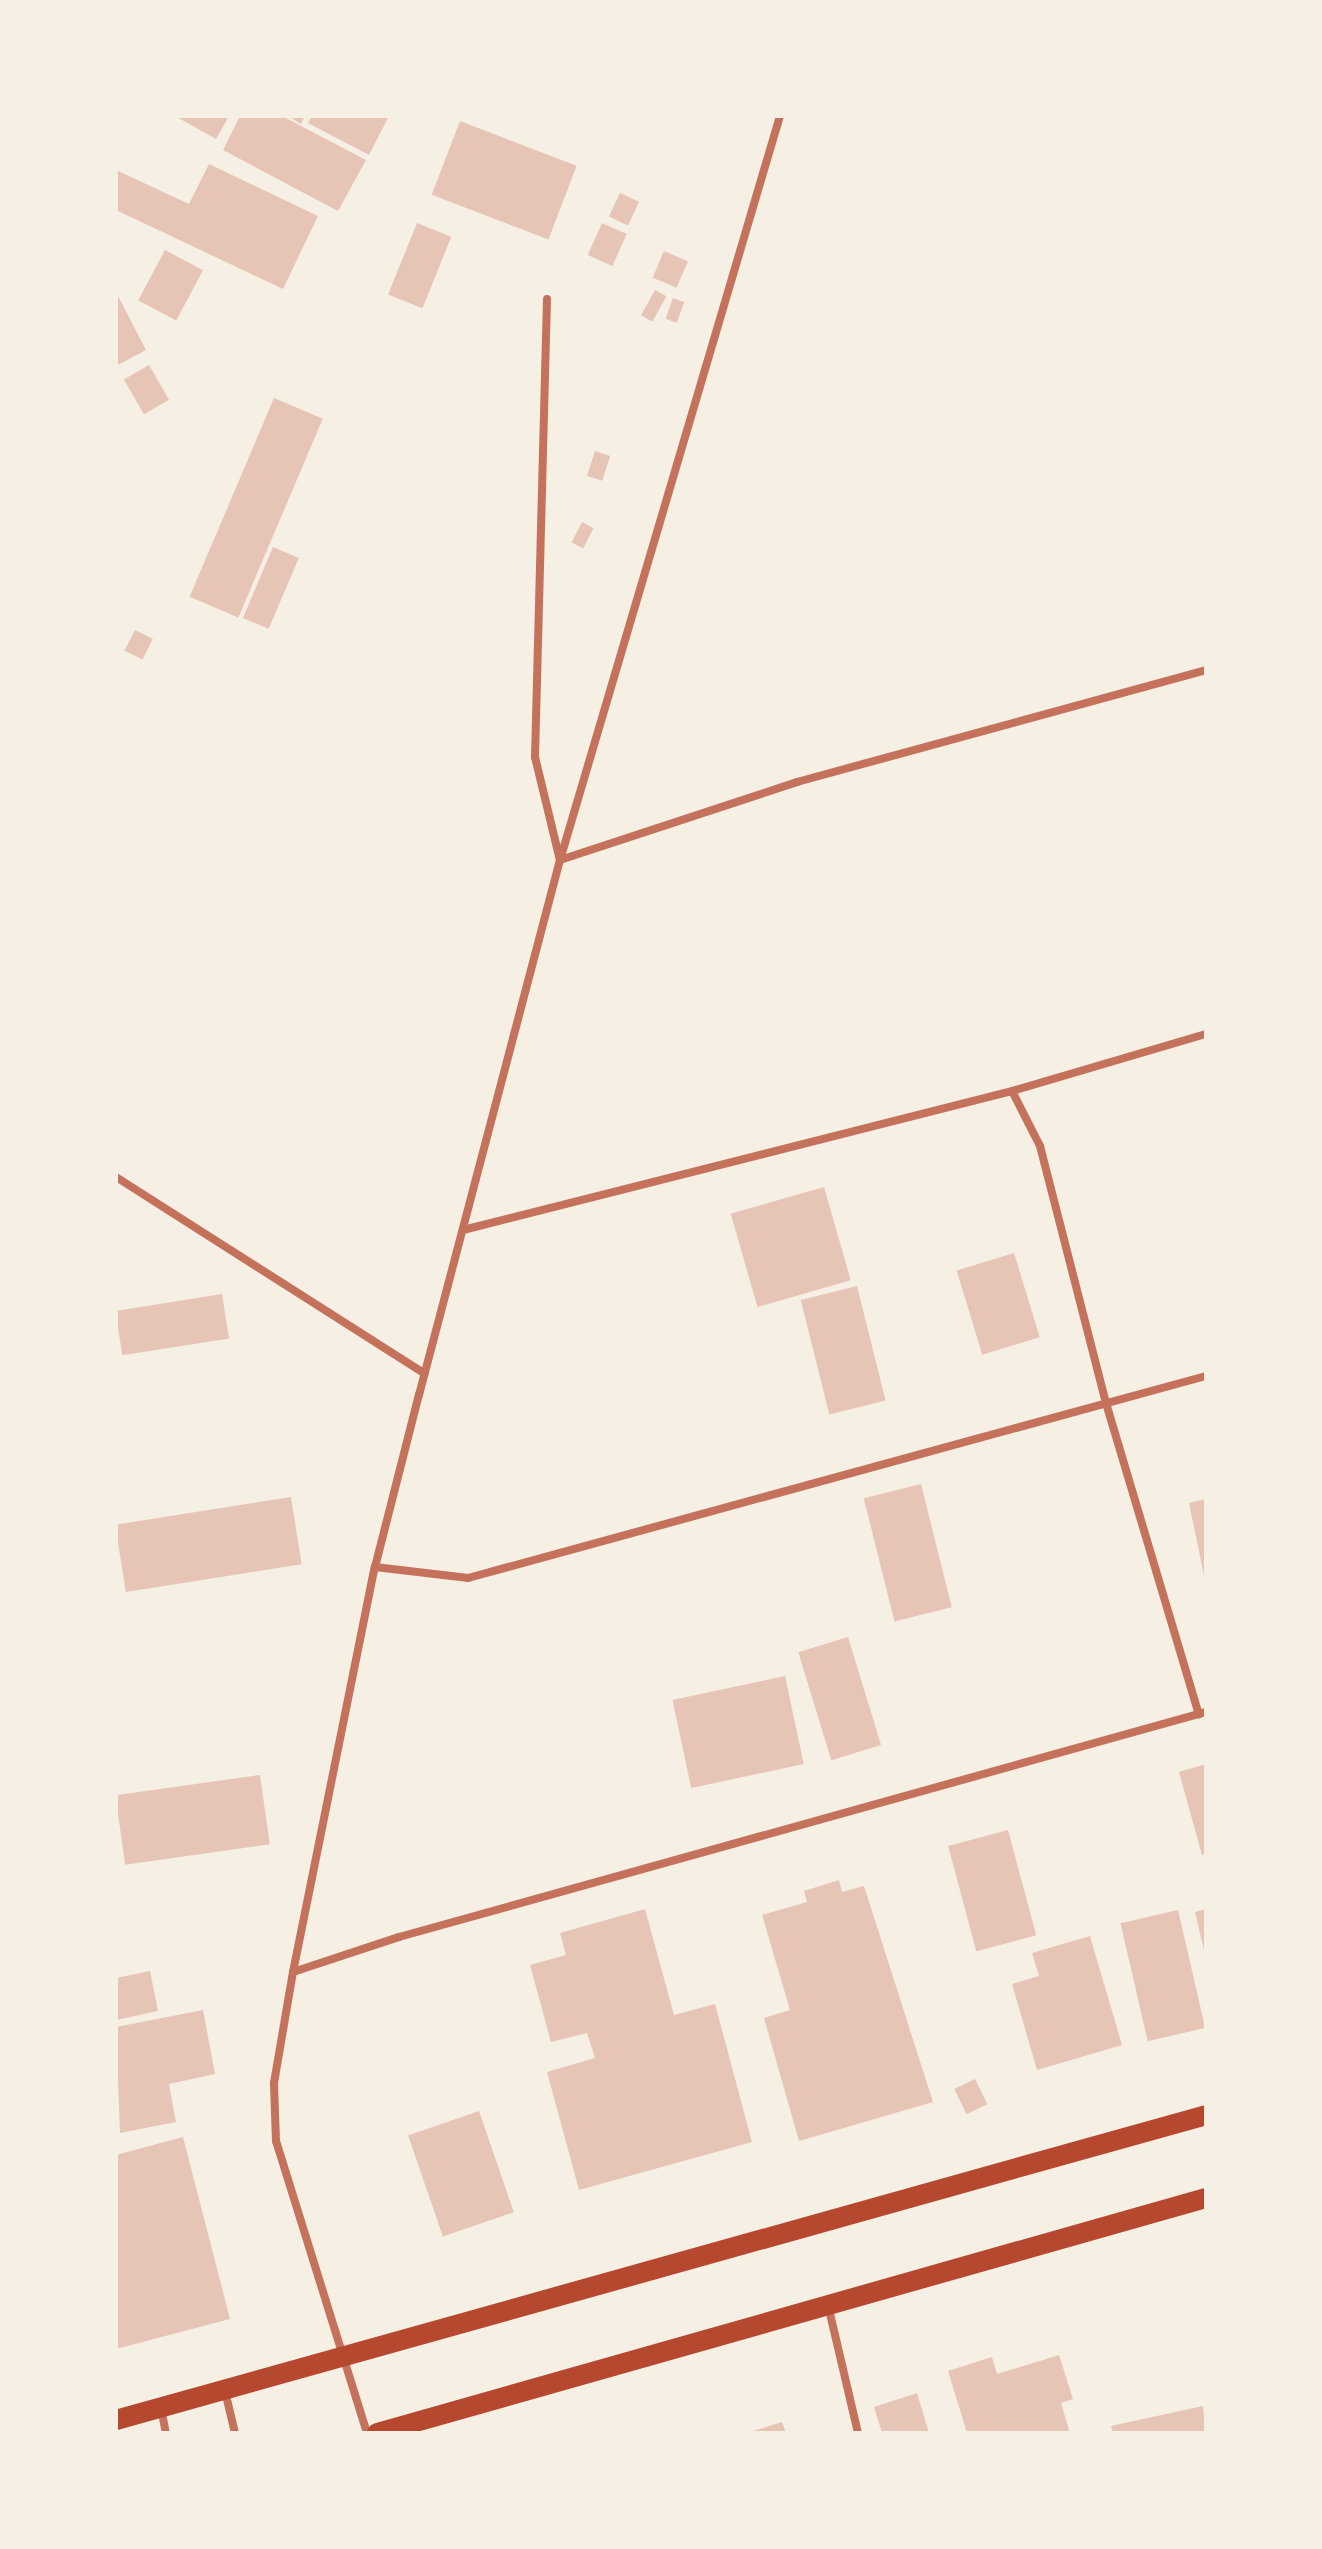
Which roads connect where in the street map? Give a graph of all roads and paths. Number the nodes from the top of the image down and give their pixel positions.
1 (780, 116) edge
2 (547, 299) dead end
3 (1206, 670) edge
4 (560, 860) junction
5 (1206, 1034) edge
6 (1012, 1091) junction
7 (116, 1177) edge
8 (463, 1230) junction
9 (425, 1374) junction
10 (1206, 1376) edge
11 (1106, 1403) junction
12 (375, 1567) junction
13 (1202, 1713) edge
14 (293, 1972) junction
15 (1206, 2115) edge
16 (1206, 2198) edge
17 (828, 2305) junction
18 (344, 2354) junction
19 (225, 2390) junction
20 (161, 2408) junction
21 (116, 2420) edge
22 (166, 2433) edge
23 (235, 2433) edge
24 (367, 2433) edge
25 (377, 2433) edge
26 (858, 2433) edge

1 - 4 street
2 - 4 street
3 - 4 street
4 - 8 street
5 - 6 street
6 - 8 street
6 - 11 street
7 - 9 street
8 - 9 street
9 - 12 street
10 - 11 street
11 - 12 street
11 - 13 street
12 - 14 street
13 - 14 street
14 - 18 street
15 - 18 main road
16 - 17 main road
17 - 25 main road
17 - 26 street
18 - 19 main road
18 - 24 street
19 - 20 main road
19 - 23 street
20 - 21 main road
20 - 22 street

